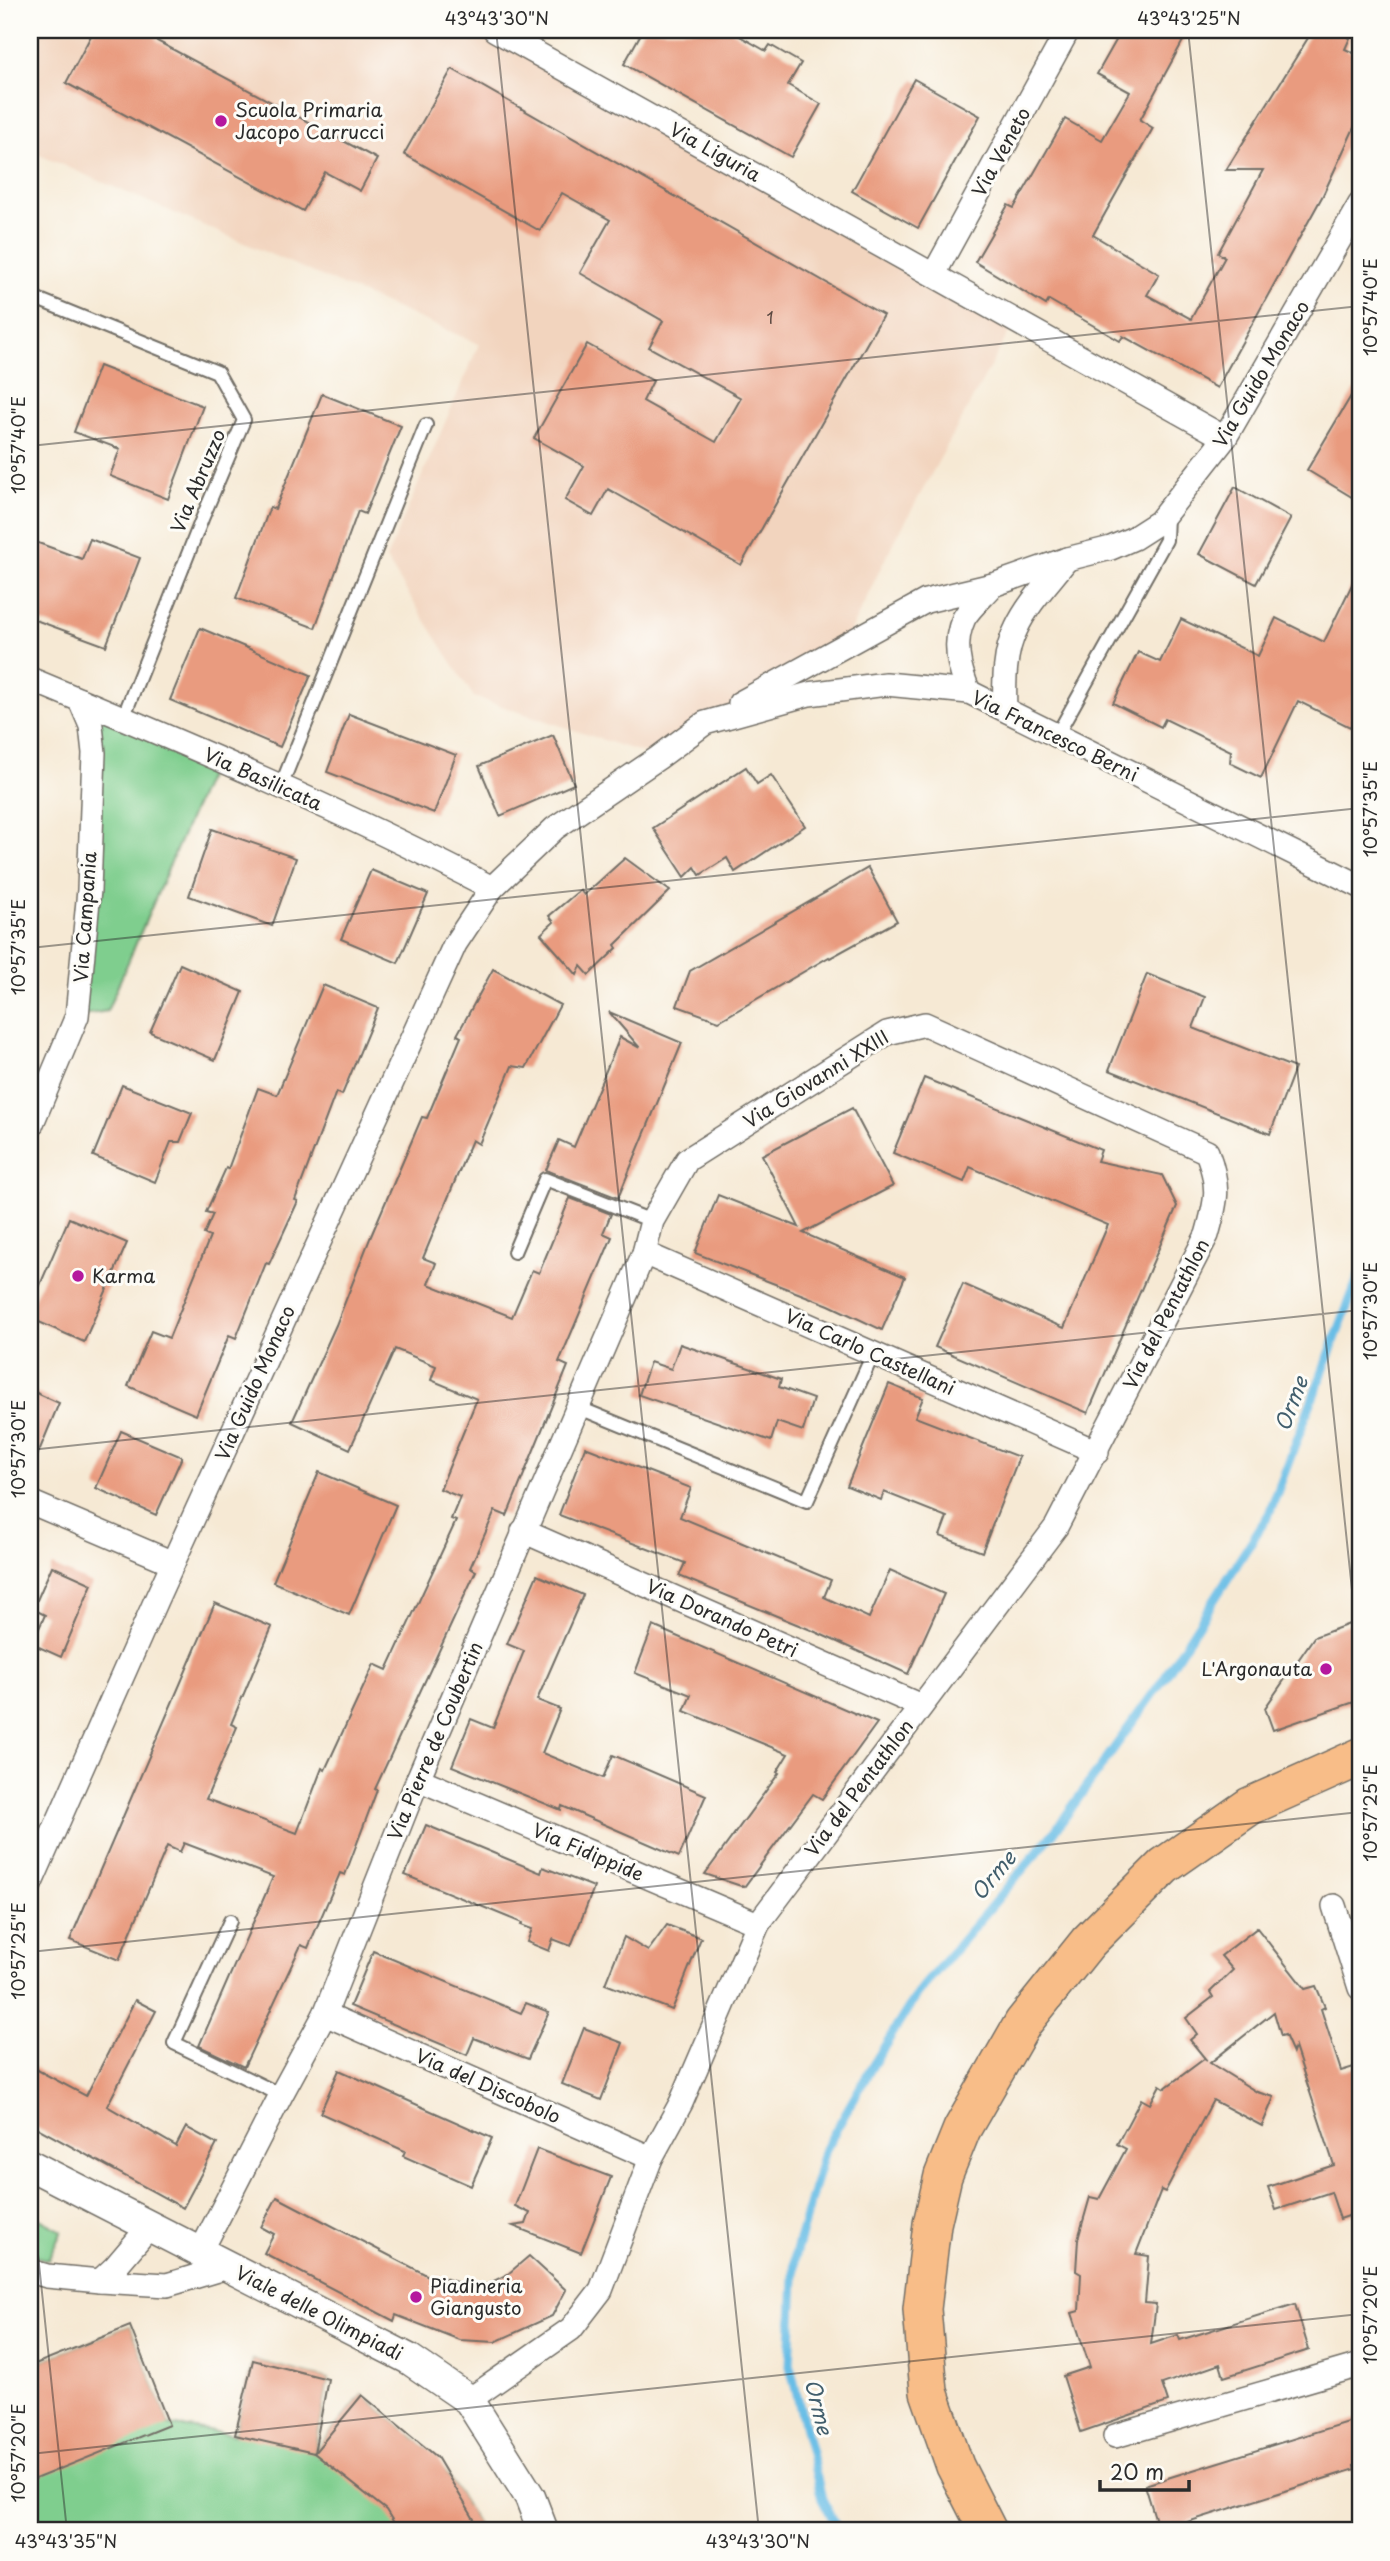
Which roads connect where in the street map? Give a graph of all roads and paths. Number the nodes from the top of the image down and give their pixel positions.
1 (495, 30) edge
2 (1068, 30) edge
3 (1360, 204) edge
4 (934, 274) junction
5 (30, 296) edge
6 (426, 425) dead end
7 (1225, 439) junction
8 (1167, 511) junction
9 (1068, 559) junction
10 (993, 584) junction
11 (30, 679) edge
12 (969, 692) junction
13 (80, 700) junction
14 (1004, 709) junction
15 (124, 718) junction
16 (705, 723) junction
17 (1057, 736) junction
18 (281, 786) junction
19 (1360, 886) edge
20 (492, 888) junction
21 (36, 1099) edge
22 (30, 1128) edge
23 (1207, 1152) joint
24 (652, 1221) junction
25 (514, 1252) dead end
26 (644, 1253) junction
27 (873, 1354) junction
28 (577, 1407) junction
29 (1097, 1452) junction
30 (30, 1502) edge
31 (523, 1531) junction
32 (173, 1563) junction
33 (921, 1706) junction
34 (1360, 1757) edge
35 (418, 1780) junction
36 (30, 1885) edge
37 (1334, 1906) dead end
38 (230, 1921) dead end
39 (758, 1924) junction
40 (1360, 1988) edge
41 (325, 2014) junction
42 (281, 2095) junction
43 (651, 2158) junction
44 (30, 2165) edge
45 (149, 2227) junction
46 (200, 2253) junction
47 (228, 2267) junction
48 (30, 2271) edge
49 (100, 2281) junction
50 (1360, 2365) edge
51 (469, 2400) junction
52 (1115, 2436) dead end
53 (543, 2531) edge
54 (988, 2531) edge

1 - 4 street, Via Liguria
2 - 4 street, Via Veneto
3 - 7 street, Via Guido Monaco
4 - 7 street, Via Liguria
5 - 15 lane, Via Abruzzo
6 - 18 lane
7 - 8 street, Via Guido Monaco
8 - 9 street, Via Guido Monaco
8 - 17 lane
9 - 10 street, Via Guido Monaco
9 - 14 street
10 - 12 street
10 - 16 street, Via Guido Monaco
11 - 13 street, Via Basilicata
12 - 14 street, Via Francesco Berni
12 - 16 street, Via Francesco Berni
13 - 15 street, Via Basilicata
13 - 21 street, Via Campania
14 - 17 street, Via Francesco Berni
15 - 18 street, Via Basilicata
16 - 20 street, Via Francesco Berni
17 - 19 street, Via Francesco Berni
18 - 20 street, Via Basilicata
20 - 32 street, Via Guido Monaco
21 - 22 street, Via Campania
23 - 24 street, Via Giovanni XXIII
23 - 29 street, Via del Pentathlon
24 - 25 lane
24 - 26 street, Via Pierre de Coubertin
26 - 27 street, Via Carlo Castellani
26 - 28 street, Via Pierre de Coubertin
27 - 28 lane
27 - 29 street, Via Carlo Castellani
28 - 31 street, Via Pierre de Coubertin
29 - 33 street, Via del Pentathlon
30 - 32 street
31 - 33 street, Via Dorando Petri
31 - 35 street, Via Pierre de Coubertin
32 - 36 street, Via Guido Monaco
33 - 39 street, Via del Pentathlon
34 - 54 main road
35 - 39 street, Via Fidippide
35 - 41 street, Via Pierre de Coubertin
37 - 40 street
38 - 42 lane
39 - 43 street, Via del Pentathlon
41 - 42 street, Via Pierre de Coubertin
41 - 43 street, Via del Discobolo
42 - 46 street, Via Pierre de Coubertin
43 - 51 street, Via del Pentathlon
44 - 45 street, Viale delle Olimpiadi
45 - 46 street, Viale delle Olimpiadi
45 - 49 street
46 - 47 street, Viale delle Olimpiadi
47 - 49 street
47 - 51 street, Viale delle Olimpiadi
48 - 49 street
50 - 52 street
51 - 53 street, Viale delle Olimpiadi

